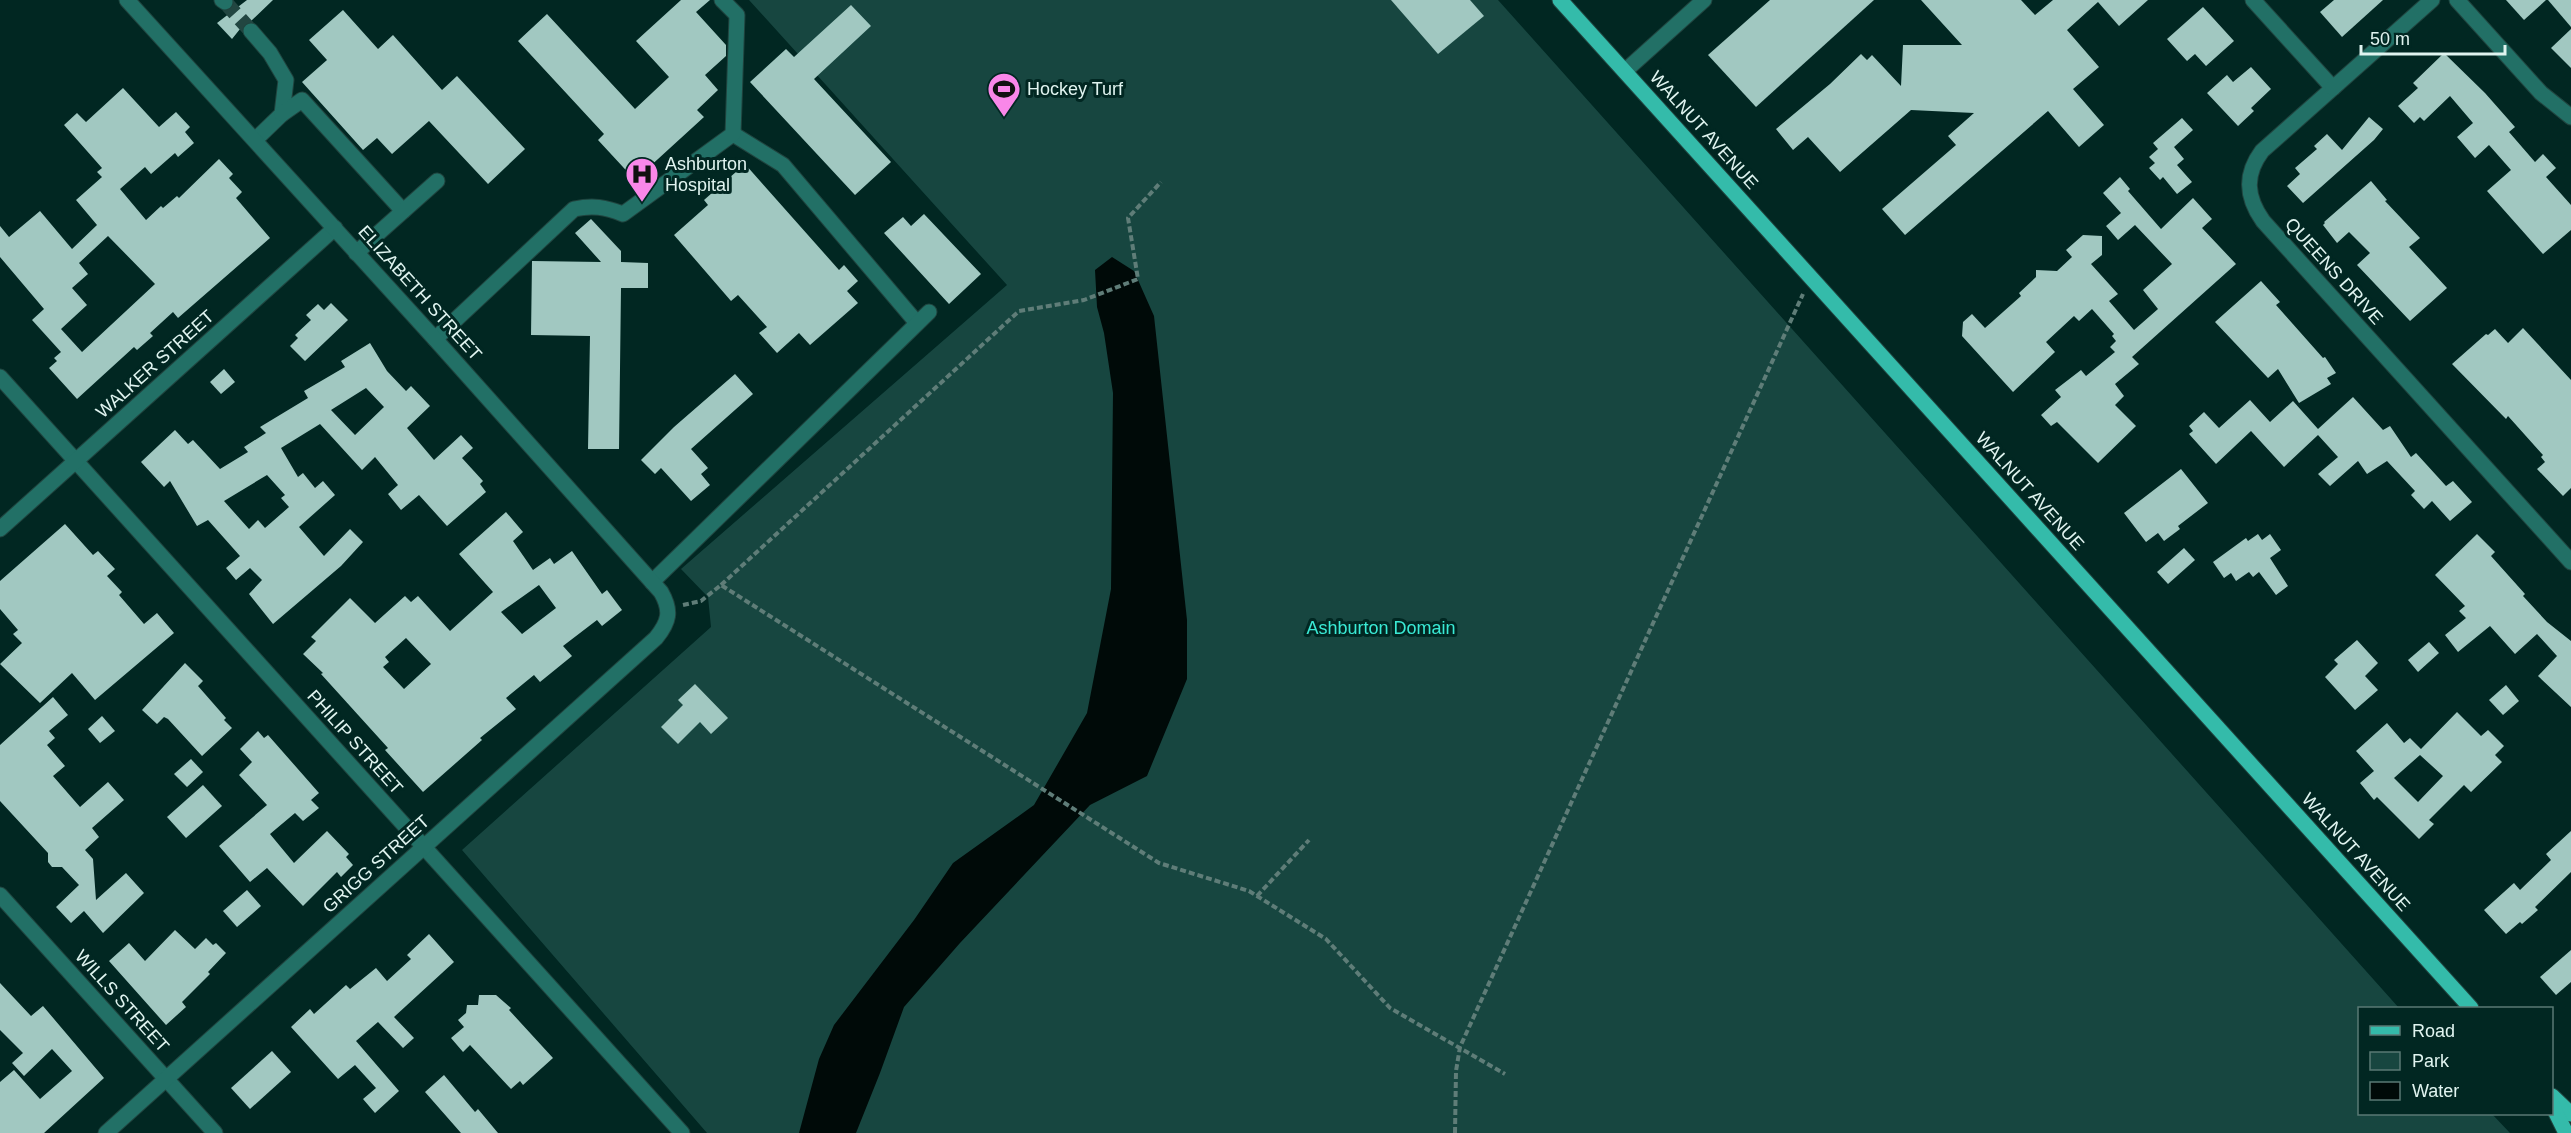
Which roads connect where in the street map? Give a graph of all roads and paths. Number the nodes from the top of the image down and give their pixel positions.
1 (722, 0) edge
2 (1560, 0) edge
3 (1704, 0) edge
4 (2253, 0) edge
5 (2432, 0) edge
6 (2457, 0) edge
7 (131, 1) edge
8 (251, 31) tunnel mouth
9 (1625, 71) junction
10 (2332, 88) junction
11 (282, 114) junction
12 (2571, 117) edge
13 (734, 134) junction
14 (255, 140) junction
15 (437, 181) dead end
16 (1161, 182) dead end
17 (403, 211) junction
18 (335, 228) junction
19 (356, 253) junction
20 (1810, 277) junction
21 (928, 312) dead end
22 (917, 323) junction
23 (435, 339) junction
24 (0, 377) edge
25 (76, 461) junction
26 (0, 529) edge
27 (2571, 562) edge
28 (652, 582) junction
29 (721, 585) junction
30 (701, 601) dead end
31 (668, 620) joint
32 (1309, 840) dead end
33 (424, 847) junction
34 (0, 895) edge
35 (1257, 896) junction
36 (2470, 1007) edge
37 (1460, 1047) junction
38 (1505, 1074) dead end
39 (166, 1079) junction
40 (2553, 1097) edge
41 (2553, 1107) edge
42 (2571, 1114) edge
43 (106, 1133) edge
44 (215, 1133) edge
45 (682, 1133) edge
46 (1455, 1133) edge
47 (2566, 1133) edge

1 - 13 street
2 - 9 main road, WALNUT AVENUE
3 - 9 street
4 - 10 street
5 - 10 street, QUEENS DRIVE
6 - 12 street
7 - 14 street, ELIZABETH STREET
8 - 11 street
9 - 20 main road, WALNUT AVENUE
10 - 27 street, QUEENS DRIVE
11 - 14 street
11 - 17 street
13 - 22 street
13 - 23 street
14 - 18 street, ELIZABETH STREET
15 - 17 street
16 - 29 path
17 - 19 street
18 - 19 street, ELIZABETH STREET
18 - 25 street, WALKER STREET
19 - 23 street, ELIZABETH STREET
20 - 36 main road, WALNUT AVENUE
20 - 37 path
21 - 22 street
22 - 28 street
23 - 28 street, ELIZABETH STREET
24 - 25 street, PHILIP STREET
25 - 26 street, WALKER STREET
25 - 33 street, PHILIP STREET
28 - 31 street, ELIZABETH STREET
29 - 30 path
29 - 35 path
31 - 33 street, GRIGG STREET
32 - 35 path
33 - 39 street, GRIGG STREET
33 - 45 street, PHILIP STREET
34 - 39 street, WILLS STREET
35 - 37 path
37 - 38 path
37 - 46 path
39 - 43 street, GRIGG STREET
39 - 44 street, WILLS STREET
40 - 42 main road
41 - 47 main road

